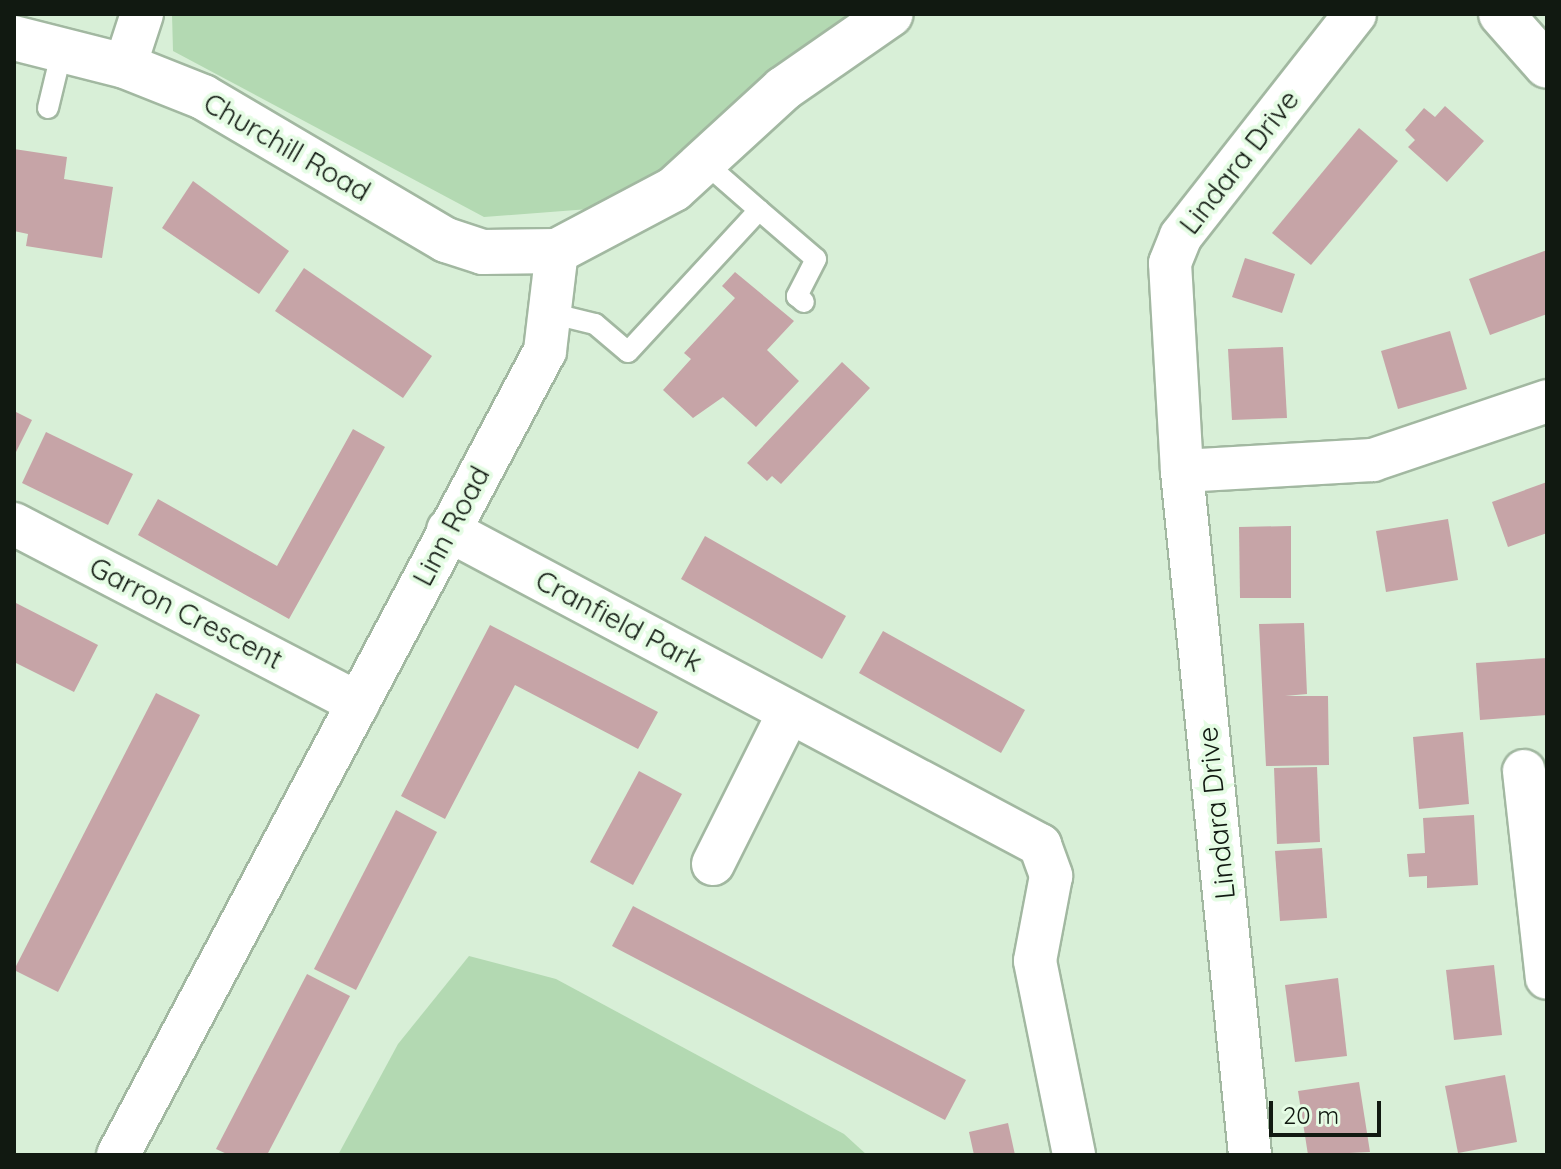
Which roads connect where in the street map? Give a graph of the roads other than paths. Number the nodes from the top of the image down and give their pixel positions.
1 (142, 14) edge
2 (891, 14) edge
3 (1355, 14) edge
4 (1501, 14) edge
5 (14, 38) edge
6 (62, 50) junction
7 (125, 66) junction
8 (1547, 66) edge
9 (48, 108) dead end
10 (704, 162) junction
11 (759, 210) junction
12 (557, 251) junction
13 (804, 302) dead end
14 (554, 314) junction
15 (1547, 401) edge
16 (1182, 471) junction
17 (14, 524) edge
18 (448, 530) junction
19 (358, 703) junction
20 (789, 712) junction
21 (1524, 771) dead end
22 (1540, 854) edge
23 (713, 864) dead end
24 (1547, 978) edge
25 (118, 1155) edge
26 (1074, 1155) edge
27 (1250, 1155) edge

1 - 7 street
2 - 10 street
3 - 16 street, Lindara Drive
4 - 8 street
5 - 6 street, Churchill Road
6 - 7 street, Churchill Road
6 - 9 lane
7 - 12 street, Churchill Road
10 - 11 lane
10 - 12 street
11 - 13 lane
11 - 14 lane
12 - 14 street, Linn Road
14 - 18 street, Linn Road
15 - 16 street
16 - 27 street, Lindara Drive
17 - 19 street, Garron Crescent
18 - 19 street, Linn Road
18 - 20 street, Cranfield Park
19 - 25 street, Linn Road
20 - 23 street
20 - 26 street, Cranfield Park
21 - 22 street
22 - 24 street

